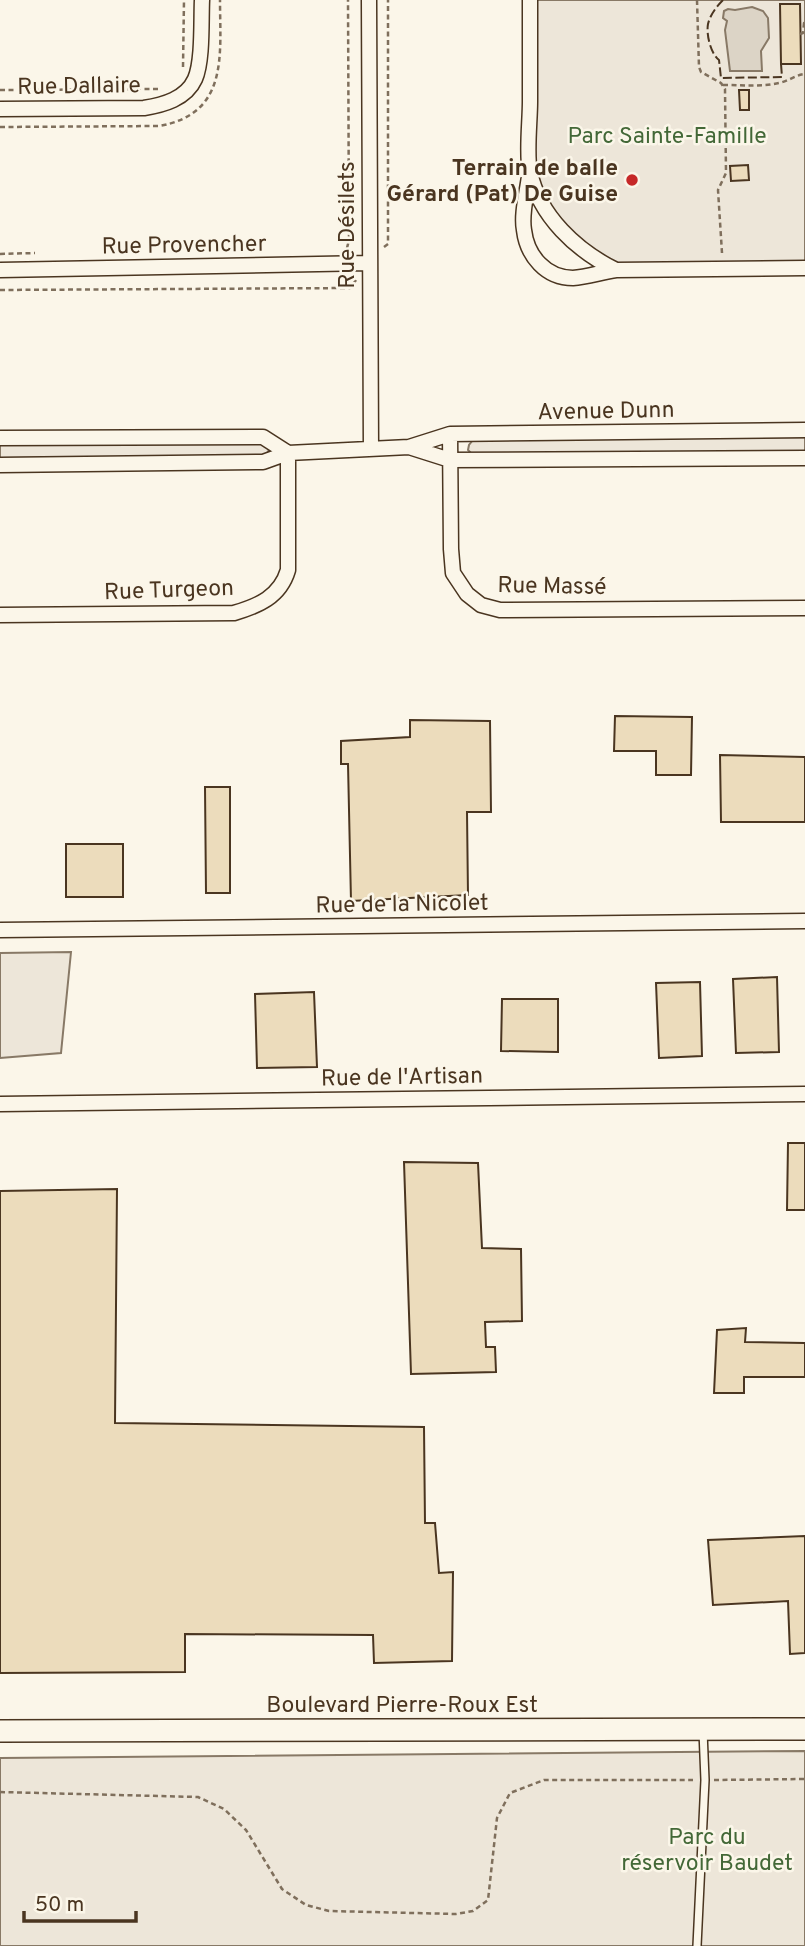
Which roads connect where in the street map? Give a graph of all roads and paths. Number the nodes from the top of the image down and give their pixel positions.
1 (184, 0) edge
2 (202, 0) edge
3 (348, 0) edge
4 (369, 0) edge
5 (388, 0) edge
6 (530, 0) edge
7 (697, 0) edge
8 (805, 23) edge
9 (800, 34) dead end
10 (183, 68) dead end
11 (805, 74) edge
12 (723, 85) junction
13 (161, 89) dead end
14 (0, 90) edge
15 (0, 109) edge
16 (529, 171) junction
17 (347, 248) dead end
18 (369, 263) junction
19 (723, 268) junction
20 (805, 268) edge
21 (616, 270) junction
22 (0, 271) edge
23 (805, 430) edge
24 (450, 434) junction
25 (0, 438) edge
26 (409, 447) junction
27 (371, 449) junction
28 (288, 453) junction
29 (805, 458) edge
30 (450, 460) junction
31 (0, 465) edge
32 (805, 608) edge
33 (0, 615) edge
34 (805, 921) edge
35 (0, 930) edge
36 (805, 1094) edge
37 (0, 1104) edge
38 (805, 1729) edge
39 (703, 1730) junction
40 (0, 1731) edge
41 (805, 1779) edge
42 (705, 1780) junction
43 (0, 1792) edge
44 (697, 1946) edge

1 - 10 path
2 - 15 street, Rue Dallaire
3 - 17 path
4 - 18 street, Rue Désilets
5 - 18 path
6 - 16 street
7 - 12 path
8 - 9 path
11 - 12 path
12 - 19 path
13 - 14 path
16 - 21 street
16 - 21 street
18 - 22 street, Rue Provencher
18 - 27 street, Rue Désilets
19 - 20 street
19 - 21 street
23 - 24 street, Avenue Dunn
24 - 26 street, Avenue Dunn
24 - 30 street, Rue Massé
25 - 28 street
26 - 27 street, Avenue Dunn
26 - 30 street, Avenue Dunn
27 - 28 street, Avenue Dunn
28 - 31 street, Avenue Dunn
28 - 33 street, Rue Turgeon
29 - 30 street, Avenue Dunn
30 - 32 street, Rue Massé
34 - 35 street, Rue de la Nicolet
36 - 37 street, Rue de l'Artisan
38 - 39 main road, Boulevard Pierre-Roux Est
39 - 40 main road, Boulevard Pierre-Roux Est
39 - 42 lane
41 - 42 path
42 - 43 path
42 - 44 lane

